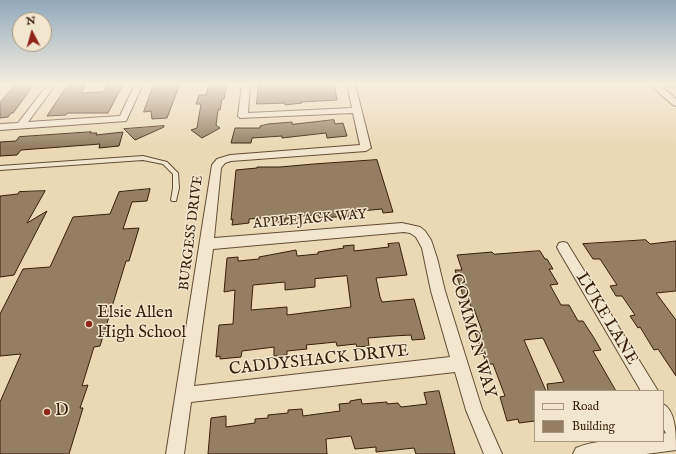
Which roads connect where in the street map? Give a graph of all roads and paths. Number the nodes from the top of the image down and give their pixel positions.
1 (36, 105) edge
2 (129, 105) edge
3 (244, 105) edge
4 (356, 105) edge
5 (357, 110) junction
6 (21, 126) junction
7 (0, 127) edge
8 (0, 168) edge
9 (174, 200) dead end
10 (415, 230) joint
11 (207, 244) junction
12 (563, 247) dead end
13 (460, 364) junction
14 (649, 390) edge
15 (184, 395) junction
16 (664, 414) edge
17 (676, 433) edge
18 (676, 441) edge
19 (175, 454) edge
20 (493, 454) edge
21 (582, 454) edge

1 - 6 street
2 - 6 street
3 - 5 street
4 - 5 street
5 - 11 street, BURGESS DRIVE
6 - 7 street
8 - 9 lane
10 - 11 street, APPLEJACK WAY
10 - 13 street, COMMON WAY
11 - 15 street, BURGESS DRIVE
12 - 14 street, LUKE LANE
13 - 15 street, CADDYSHACK DRIVE
13 - 20 street, COMMON WAY
15 - 19 street, BURGESS DRIVE
16 - 17 street
18 - 21 street

